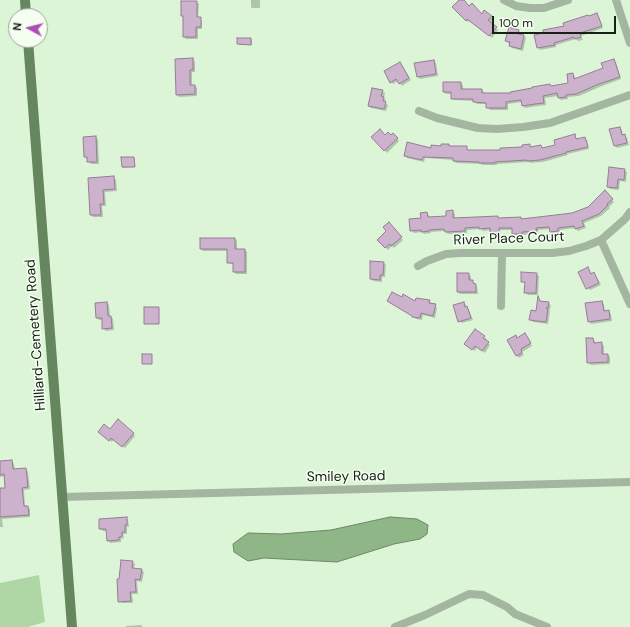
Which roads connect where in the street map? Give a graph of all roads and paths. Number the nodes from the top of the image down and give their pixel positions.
1 (504, 0) edge
2 (568, 0) edge
3 (616, 0) edge
4 (630, 43) edge
5 (29, 48) edge
6 (630, 95) edge
7 (419, 111) dead end
8 (630, 212) edge
9 (601, 240) junction
10 (502, 253) junction
11 (418, 266) dead end
12 (630, 304) edge
13 (501, 306) dead end
14 (630, 482) edge
15 (62, 497) junction
16 (72, 627) edge
17 (394, 627) edge
18 (547, 627) edge

1 - 2 street
3 - 4 street
5 - 15 main road, Hilliard-Cemetery Road
6 - 7 street
8 - 9 street
9 - 10 street, River Place Court
9 - 12 street
10 - 11 street, River Place Court
10 - 13 street
14 - 15 street, Smiley Road
15 - 16 main road, Hilliard-Cemetery Road
17 - 18 street

